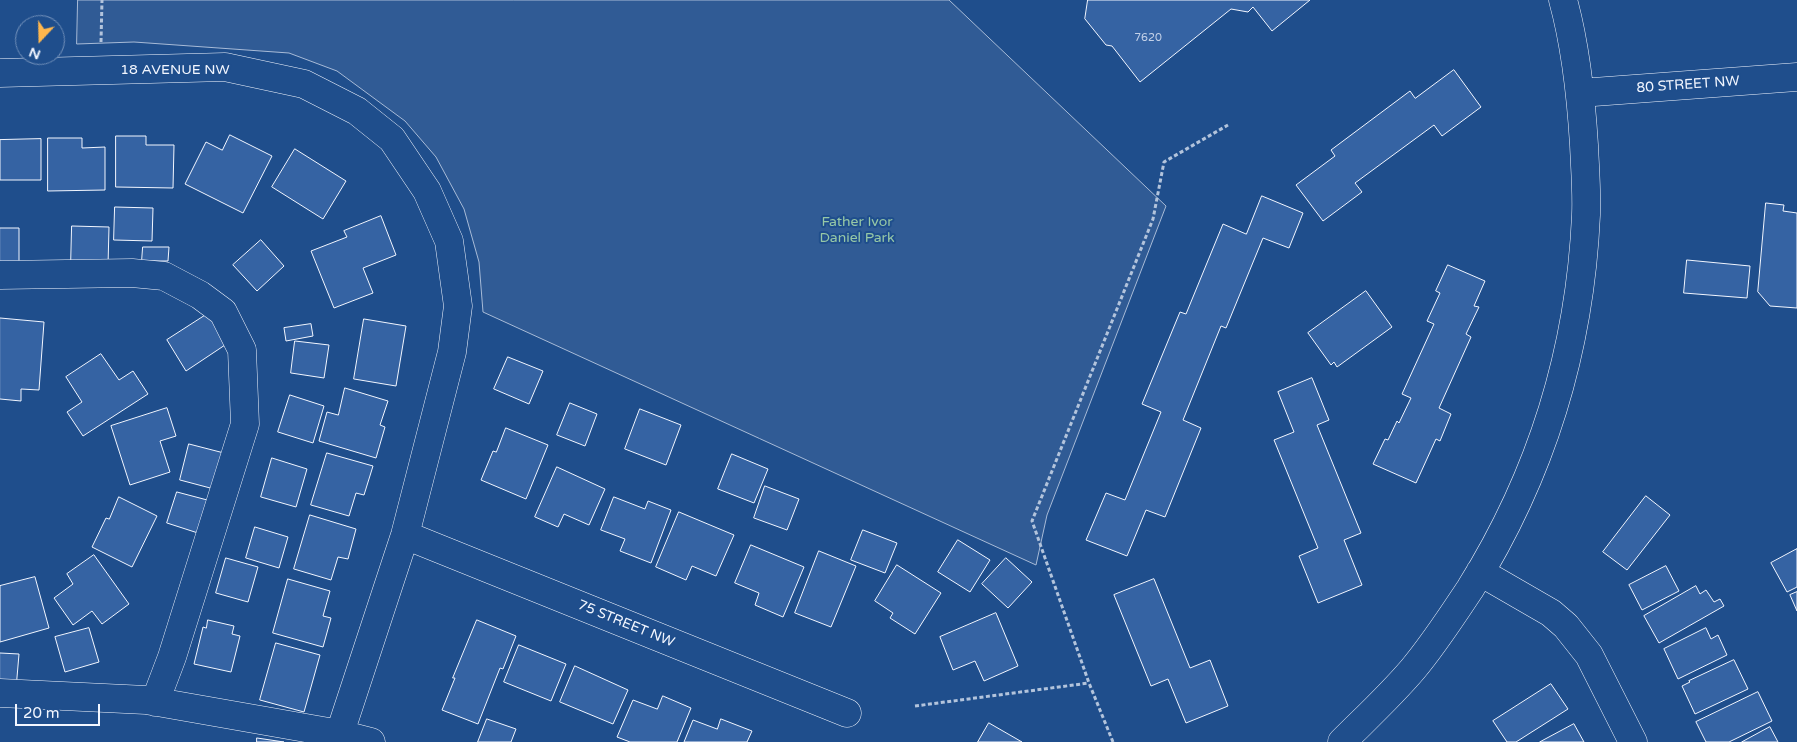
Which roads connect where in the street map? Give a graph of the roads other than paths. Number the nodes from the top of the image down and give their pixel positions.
1 (1563, 0) edge
2 (0, 73) edge
3 (1797, 77) edge
4 (1580, 93) junction
5 (0, 275) edge
6 (405, 535) junction
7 (1480, 572) junction
8 (0, 693) edge
9 (155, 702) junction
10 (847, 713) dead end
11 (338, 738) edge
12 (371, 742) edge
13 (1342, 742) edge
14 (1633, 742) edge

1 - 4 street
2 - 6 street, 18 AVENUE NW
3 - 4 street, 80 STREET NW
4 - 7 street
5 - 9 street
6 - 10 street, 75 STREET NW
6 - 11 street
7 - 13 street
7 - 14 street
8 - 9 street
9 - 11 street
11 - 12 street

